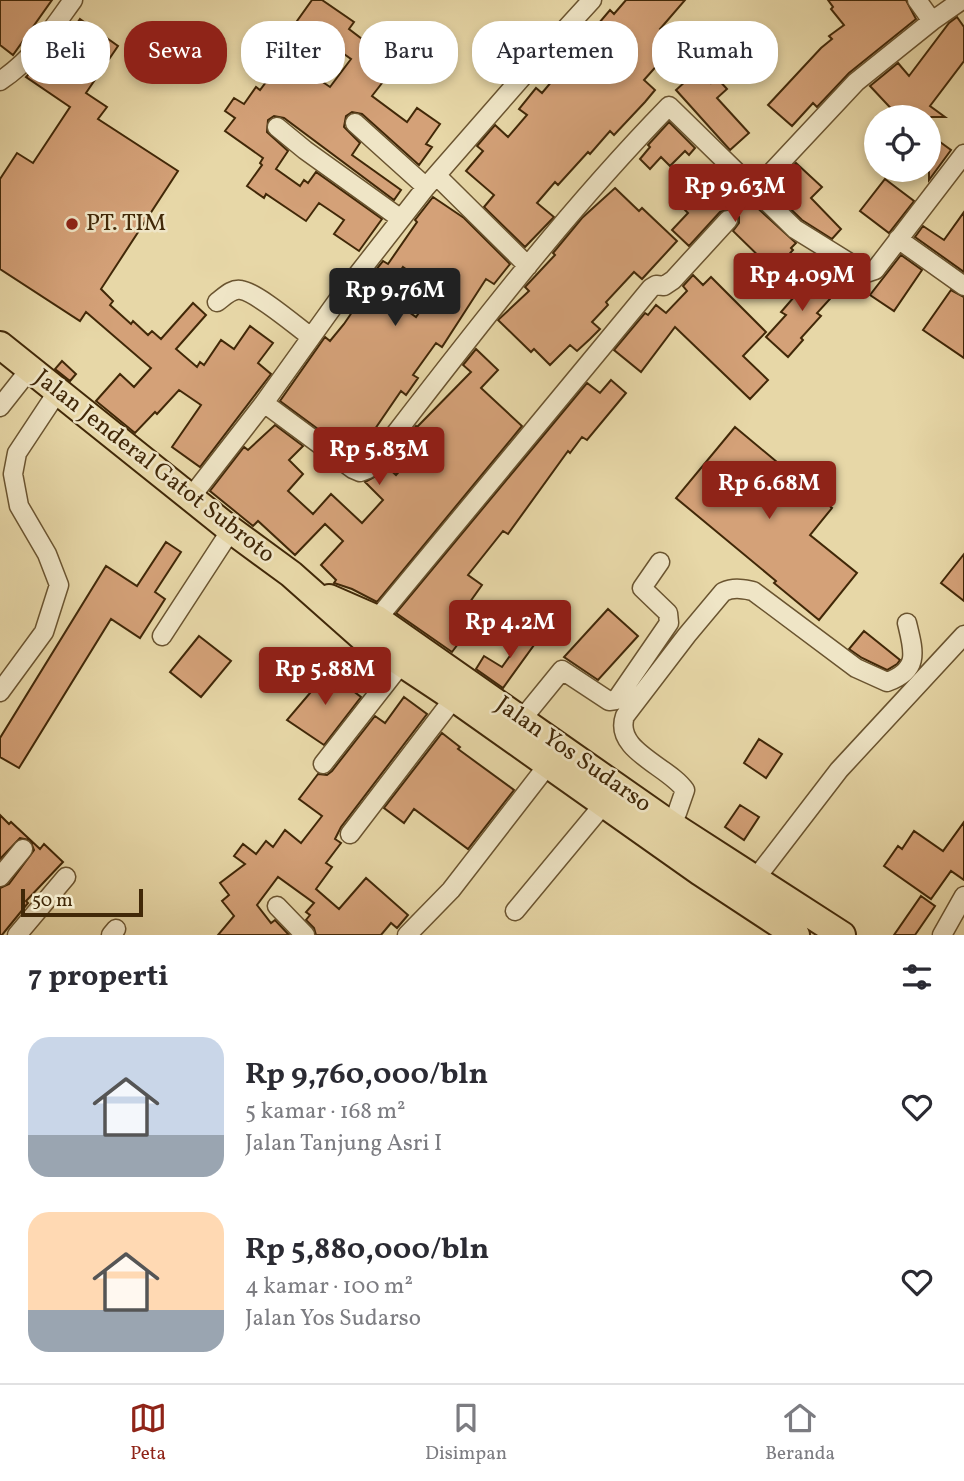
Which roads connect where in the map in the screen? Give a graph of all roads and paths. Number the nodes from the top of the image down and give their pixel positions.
1 (73, 0) edge
2 (592, 0) edge
3 (917, 0) edge
4 (962, 0) edge
5 (932, 21) junction
6 (0, 81) edge
7 (355, 123) dead end
8 (277, 127) dead end
9 (964, 154) edge
10 (432, 182) junction
11 (754, 191) junction
12 (401, 219) junction
13 (728, 220) dead end
14 (898, 239) junction
15 (528, 266) junction
16 (964, 286) edge
17 (217, 303) dead end
18 (311, 337) junction
19 (0, 345) edge
20 (30, 369) junction
21 (58, 391) junction
22 (264, 403) junction
23 (0, 407) edge
24 (191, 496) junction
25 (231, 530) junction
26 (660, 562) dead end
27 (309, 588) junction
28 (377, 619) junction
29 (907, 624) dead end
30 (964, 635) edge
31 (162, 636) dead end
32 (402, 663) junction
33 (0, 692) edge
34 (454, 698) junction
35 (522, 719) junction
36 (555, 756) junction
37 (323, 764) dead end
38 (603, 805) junction
39 (670, 824) junction
40 (350, 834) dead end
41 (23, 849) dead end
42 (0, 877) edge
43 (66, 877) dead end
44 (756, 878) junction
45 (964, 896) edge
46 (277, 906) dead end
47 (515, 911) dead end
48 (415, 933) edge
49 (17, 935) edge
50 (305, 935) edge
51 (796, 935) edge
52 (842, 935) edge
53 (942, 935) edge

1 - 6 street
2 - 10 street
3 - 5 street
4 - 5 street
5 - 11 street
7 - 10 street
8 - 12 street
9 - 14 street
10 - 12 street
10 - 15 street
11 - 14 street
11 - 15 street
12 - 18 street
13 - 28 street
14 - 16 street
15 - 22 street
17 - 18 street
18 - 22 street
19 - 20 highway, Jalan Jenderal Gatot Subroto
20 - 21 highway, Jalan Jenderal Gatot Subroto
20 - 23 street
21 - 24 highway, Jalan Jenderal Gatot Subroto
21 - 33 street
22 - 24 street
24 - 25 highway, Jalan Jenderal Gatot Subroto
25 - 27 highway, Jalan Jenderal Gatot Subroto
25 - 31 street
26 - 35 street
27 - 28 highway, Jalan Yos Sudarso
27 - 32 highway, Jalan Yos Sudarso
28 - 35 highway, Jalan Yos Sudarso
29 - 39 street
30 - 44 street
32 - 34 highway, Jalan Yos Sudarso
32 - 37 street
34 - 36 highway, Jalan Yos Sudarso
34 - 40 street
35 - 36 highway, Jalan Yos Sudarso
36 - 38 highway, Jalan Yos Sudarso
36 - 39 highway, Jalan Yos Sudarso
36 - 48 street
38 - 47 street
38 - 51 highway, Jalan Yos Sudarso
39 - 44 highway, Jalan Yos Sudarso
41 - 42 street
43 - 49 street
44 - 52 highway, Jalan Yos Sudarso
45 - 53 street
46 - 50 street

